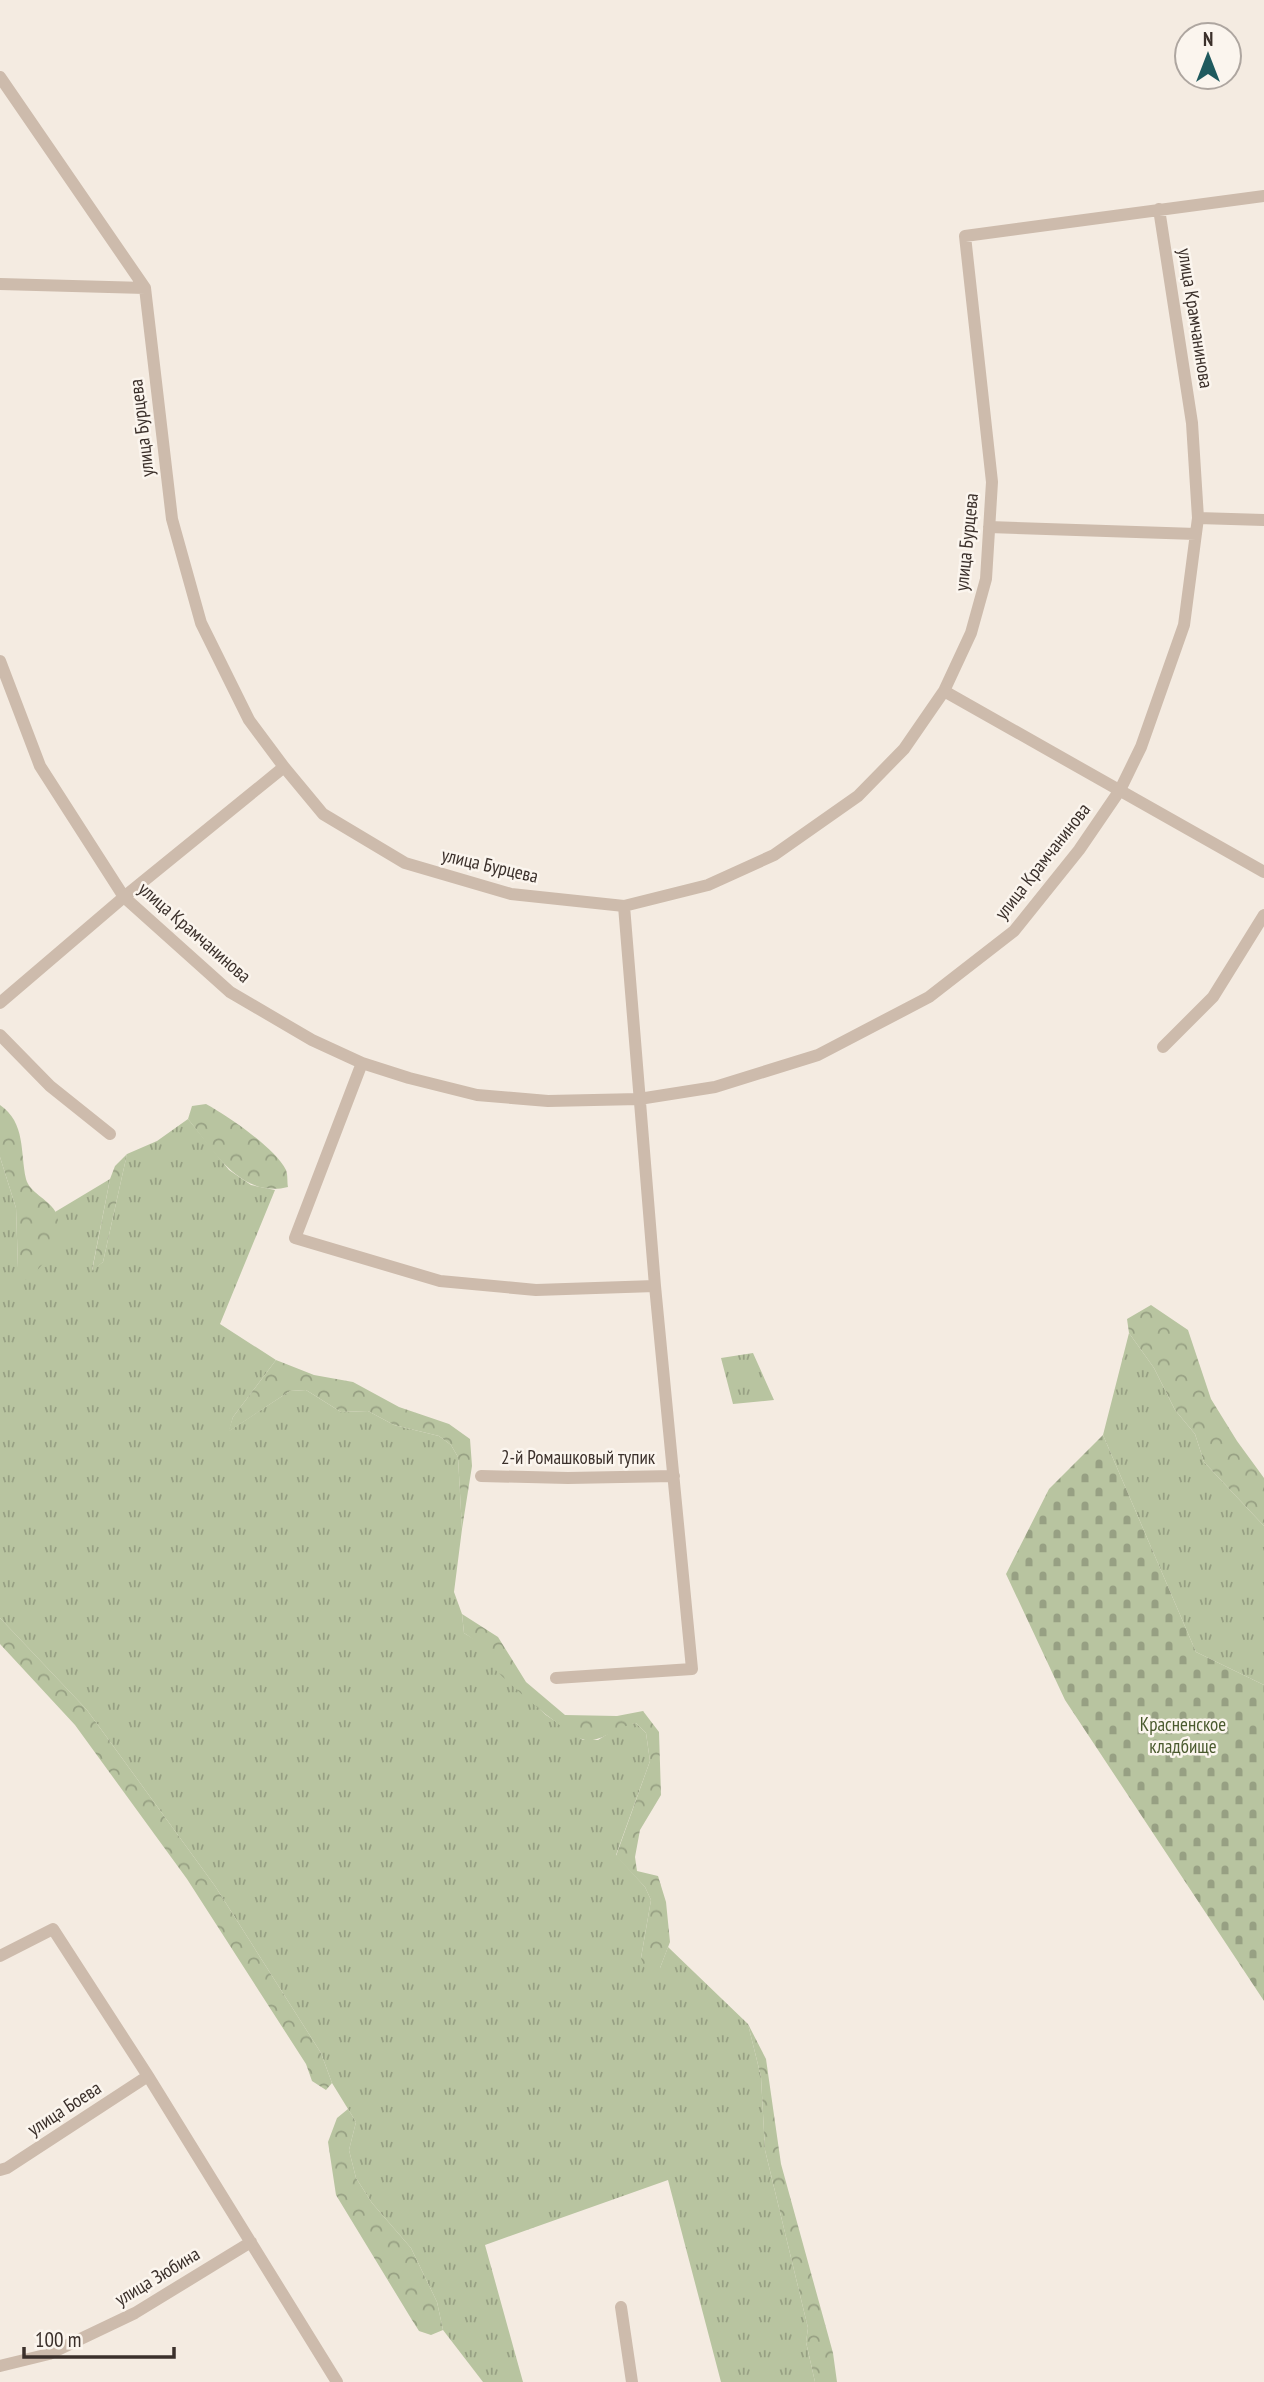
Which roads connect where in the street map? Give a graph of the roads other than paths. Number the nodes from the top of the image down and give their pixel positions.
1 (0, 77) edge
2 (1264, 196) edge
3 (1159, 209) junction
4 (0, 284) edge
5 (145, 288) junction
6 (1198, 518) junction
7 (1264, 520) edge
8 (989, 527) junction
9 (1196, 534) junction
10 (0, 660) edge
11 (944, 691) junction
12 (284, 767) junction
13 (1120, 790) junction
14 (1264, 872) edge
15 (124, 897) junction
16 (624, 906) junction
17 (1264, 915) edge
18 (0, 1003) edge
19 (0, 1035) edge
20 (1163, 1047) dead end
21 (362, 1063) junction
22 (639, 1099) junction
23 (110, 1134) dead end
24 (655, 1286) junction
25 (481, 1476) dead end
26 (674, 1476) junction
27 (556, 1678) dead end
28 (0, 1956) edge
29 (148, 2076) junction
30 (0, 2170) edge
31 (251, 2242) junction
32 (621, 2307) dead end
33 (0, 2366) edge
34 (337, 2382) edge
35 (632, 2382) edge

1 - 5 street, улица Бурцева
2 - 3 street
3 - 6 street, улица Крамчанинова
3 - 8 street, улица Бурцева
4 - 5 street
5 - 12 street, улица Бурцева
6 - 7 street
6 - 9 street, улица Крамчанинова
8 - 9 street
8 - 11 street, улица Бурцева
9 - 13 street, улица Крамчанинова
10 - 15 street, улица Крамчанинова
11 - 13 street
11 - 16 street, улица Бурцева
12 - 15 street
12 - 16 street, улица Бурцева
13 - 14 street
13 - 22 street, улица Крамчанинова
15 - 18 street
15 - 21 street, улица Крамчанинова
16 - 22 street
17 - 20 street
19 - 23 street
21 - 22 street, улица Крамчанинова
21 - 24 street
22 - 24 street
24 - 26 street
25 - 26 street, 2-й Ромашковый тупик
26 - 27 street
28 - 29 street
29 - 30 street, улица Боева
29 - 31 street
31 - 33 street, улица Зюбина
31 - 34 street
32 - 35 street

